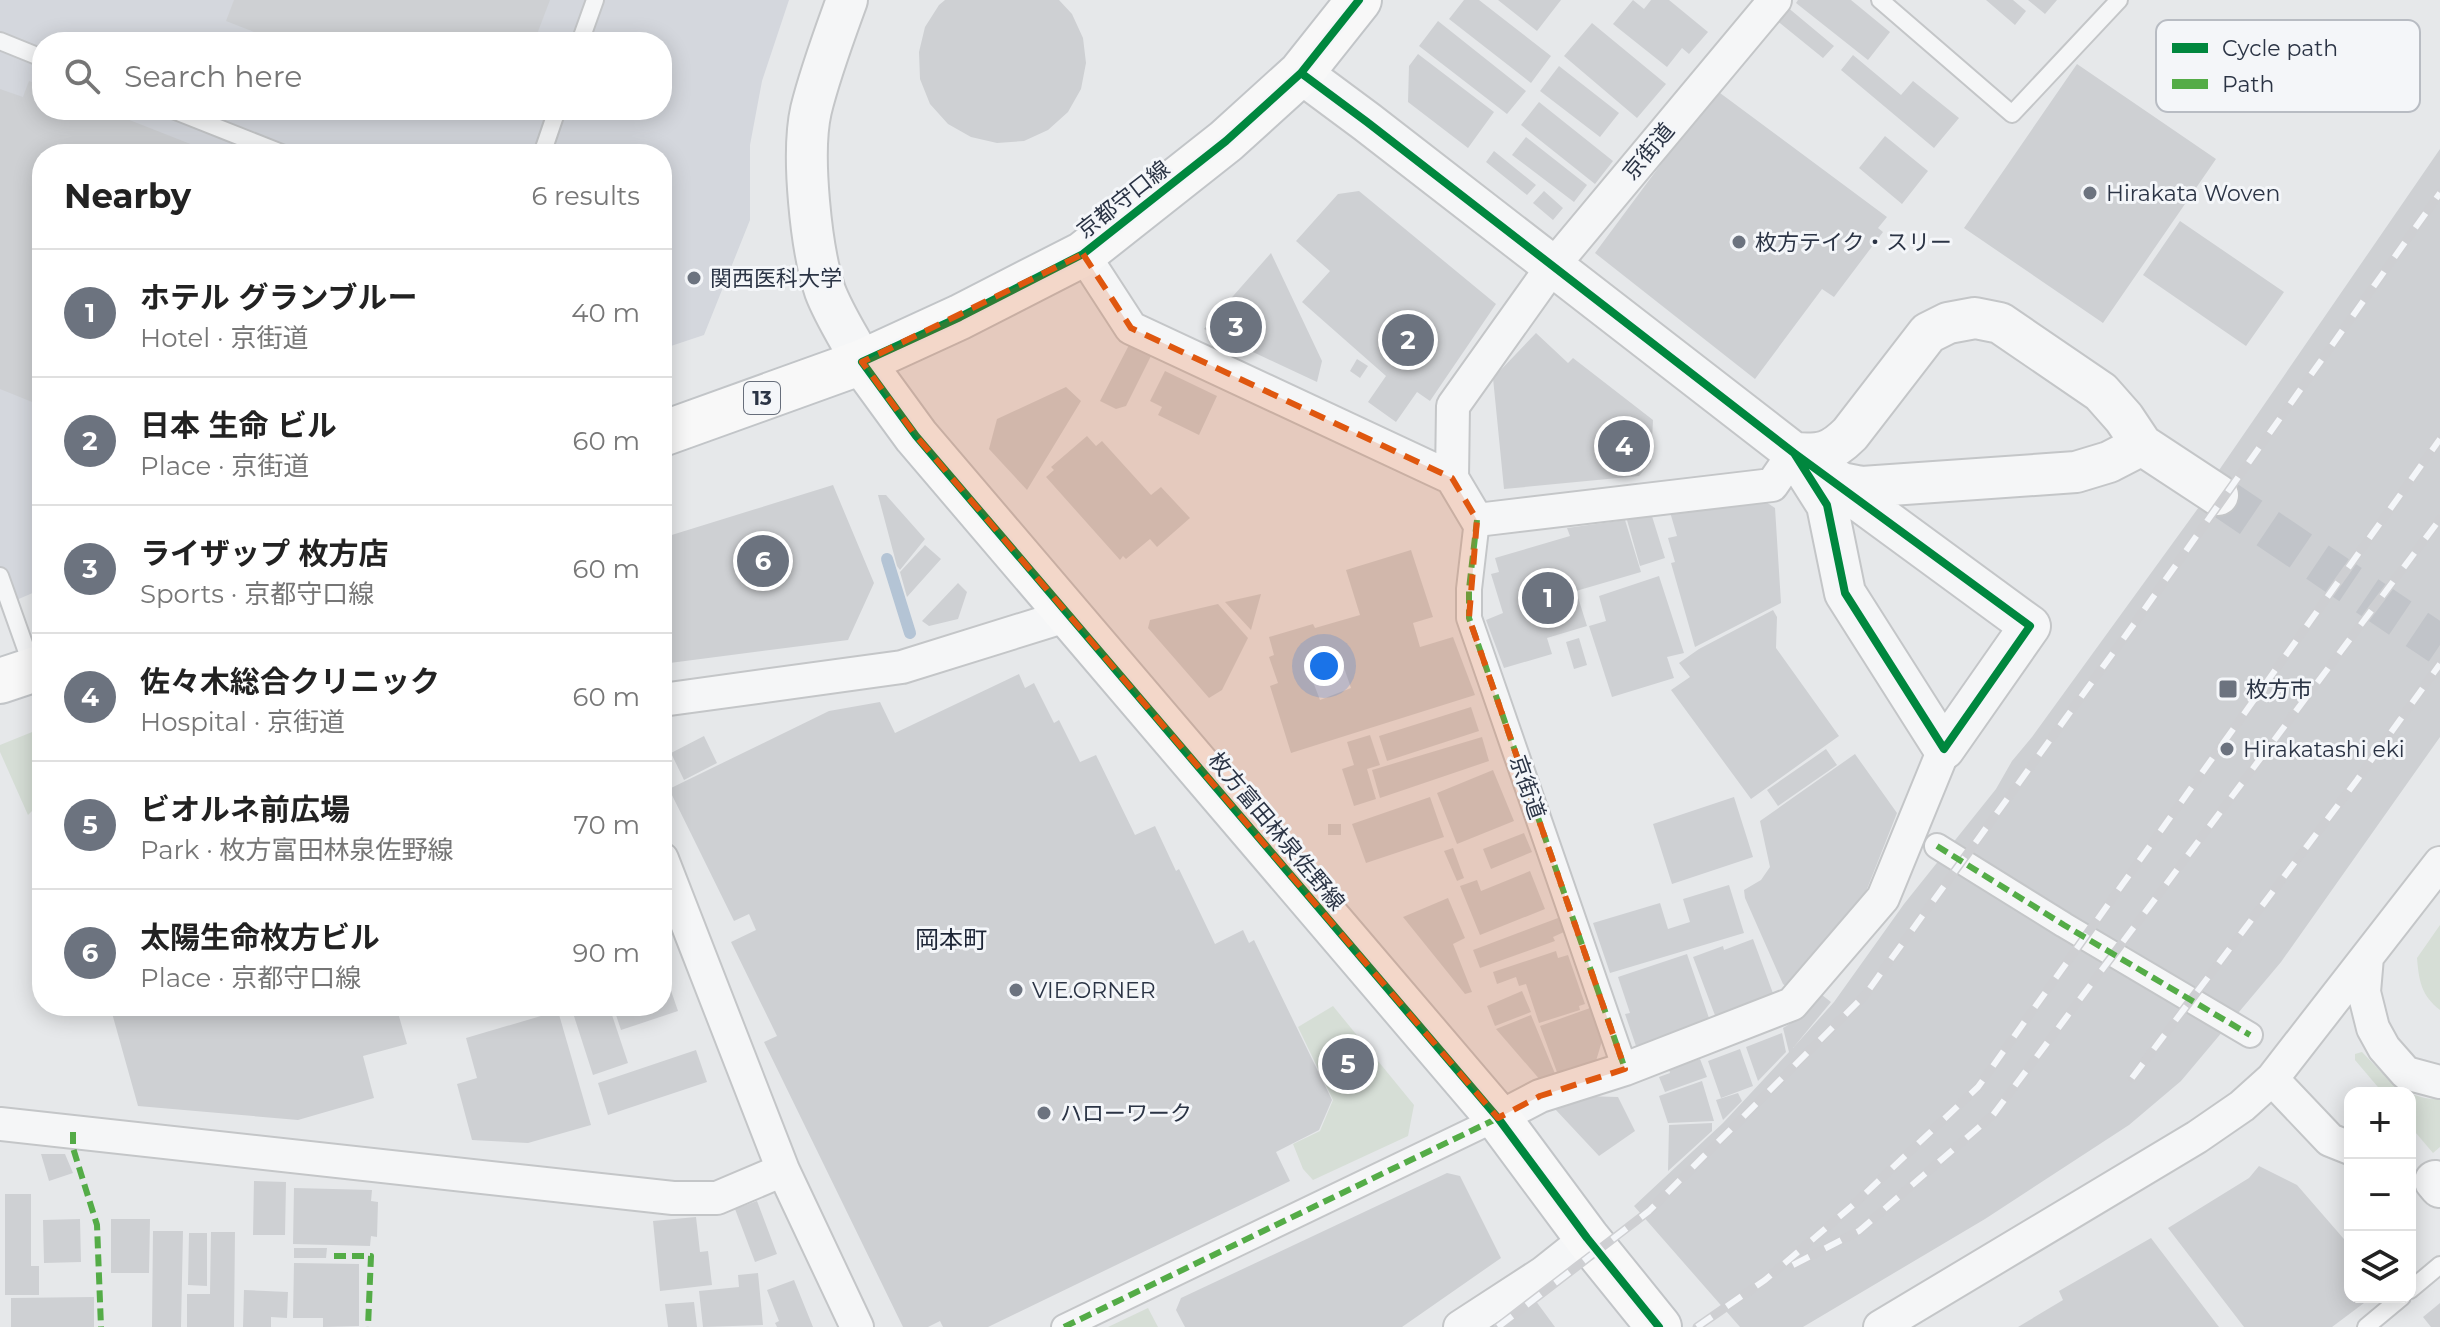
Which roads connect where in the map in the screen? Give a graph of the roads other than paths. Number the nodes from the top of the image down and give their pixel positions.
1 (595, 0) edge
2 (847, 0) edge
3 (1359, 0) edge
4 (1775, 0) edge
5 (1880, 0) edge
6 (2119, 0) edge
7 (584, 32) edge
8 (0, 41) edge
9 (32, 54) edge
10 (1301, 73) junction
11 (198, 120) edge
12 (554, 120) edge
13 (259, 144) edge
14 (545, 144) edge
15 (1083, 254) junction
16 (1552, 267) junction
17 (862, 362) junction
18 (672, 430) edge
19 (2142, 445) junction
20 (1794, 453) junction
21 (1452, 478) junction
22 (2218, 495) tunnel mouth
23 (1477, 520) junction
24 (0, 576) edge
25 (1069, 615) junction
26 (25, 673) edge
27 (672, 699) edge
28 (1944, 749) junction
29 (1937, 846) dead end
30 (2440, 863) edge
31 (672, 885) edge
32 (2367, 957) junction
33 (2250, 1035) dead end
34 (1625, 1069) junction
35 (2272, 1079) junction
36 (2440, 1082) edge
37 (1498, 1118) junction
38 (0, 1124) edge
39 (2344, 1146) edge
40 (783, 1170) junction
41 (1587, 1238) junction
42 (2440, 1265) edge
43 (2416, 1285) edge
44 (2395, 1303) edge
45 (857, 1327) edge
46 (1064, 1327) edge
47 (1460, 1327) edge
48 (1659, 1327) edge
49 (1880, 1327) edge
50 (2366, 1327) edge

1 - 7 lane
2 - 17 street
3 - 10 main road, 京都守口線 / 13
4 - 16 street, 京街道
5 - 6 lane
8 - 9 lane
10 - 15 main road, 京都守口線 / 13
10 - 16 street
11 - 13 lane
12 - 14 lane
15 - 17 main road, 京都守口線 / 13
15 - 21 street
16 - 20 street
16 - 21 street, 京街道
17 - 18 main road, 京都守口線 / 13
17 - 25 main road, 枚方富田林泉佐野線
19 - 20 street
19 - 20 street
19 - 22 street
20 - 23 street
20 - 28 street
20 - 28 street
21 - 23 street
23 - 34 street, 京街道
24 - 26 lane
25 - 27 street
25 - 37 main road, 枚方富田林泉佐野線
28 - 34 street
29 - 33 street
30 - 32 street
31 - 40 street
32 - 35 street
32 - 36 street
34 - 37 street
35 - 39 street
35 - 49 street
37 - 41 main road, 枚方富田林泉佐野線
37 - 46 street
38 - 40 street
40 - 45 street
41 - 47 street
41 - 48 main road, 枚方富田林泉佐野線
42 - 43 lane
44 - 50 lane

